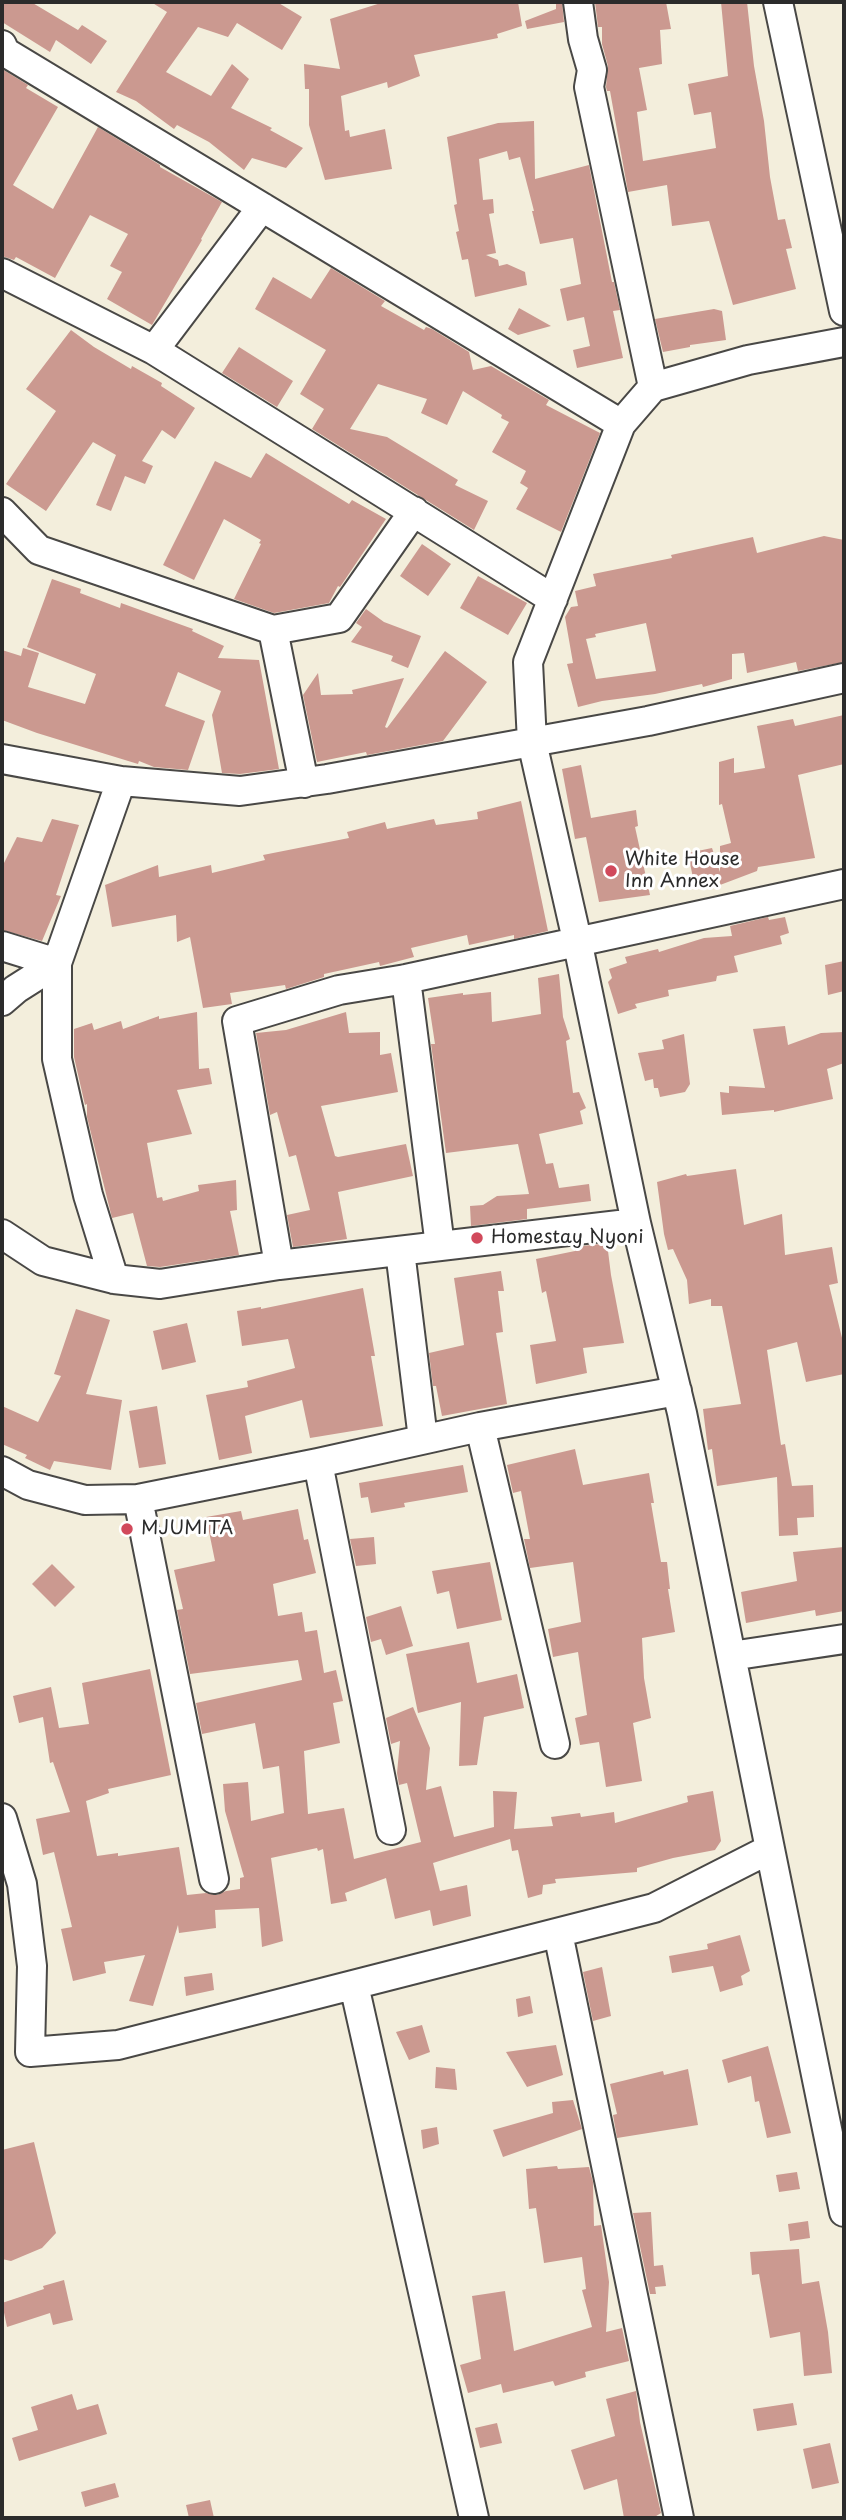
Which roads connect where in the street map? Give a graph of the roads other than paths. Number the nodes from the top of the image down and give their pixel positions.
1 (578, 2) edge
2 (778, 2) edge
3 (2, 45) edge
4 (262, 207) junction
5 (2, 272) edge
6 (844, 311) edge
7 (844, 342) edge
8 (154, 350) junction
9 (653, 387) junction
10 (621, 424) junction
11 (414, 511) junction
12 (2, 512) edge
13 (553, 599) junction
14 (273, 630) junction
15 (844, 678) edge
16 (533, 742) junction
17 (2, 759) edge
18 (121, 781) junction
19 (304, 783) junction
20 (844, 884) edge
21 (577, 940) junction
22 (2, 946) edge
23 (57, 963) junction
24 (406, 979) junction
25 (2, 1001) edge
26 (636, 1223) junction
27 (2, 1234) edge
28 (440, 1246) junction
29 (400, 1251) junction
30 (279, 1265) junction
31 (114, 1279) junction
32 (677, 1391) junction
33 (480, 1427) junction
34 (423, 1439) junction
35 (318, 1463) junction
36 (2, 1471) edge
37 (138, 1499) junction
38 (844, 1639) edge
39 (731, 1656) junction
40 (555, 1744) dead end
41 (2, 1818) edge
42 (391, 1830) dead end
43 (770, 1849) junction
44 (214, 1879) dead end
45 (12, 1886) edge
46 (558, 1933) junction
47 (354, 1985) junction
48 (840, 2169) edge
49 (844, 2212) edge
50 (474, 2518) edge
51 (679, 2518) edge

1 - 9 street
2 - 6 street
3 - 4 street
4 - 8 street
4 - 10 street
5 - 8 street
7 - 9 street
8 - 11 street
9 - 10 street
10 - 13 street
11 - 13 street
11 - 14 street
12 - 14 street
13 - 16 street
14 - 19 street
15 - 16 street
16 - 19 street
16 - 21 street
17 - 18 street
18 - 19 street
18 - 23 street
20 - 21 street
21 - 24 street
21 - 26 street
22 - 23 street
23 - 25 street
23 - 31 street
24 - 28 street
24 - 30 street
26 - 28 street
26 - 32 street
27 - 31 street
28 - 29 street
29 - 30 street
29 - 34 street
30 - 31 street
32 - 33 street
32 - 39 street
33 - 34 street
33 - 40 street
34 - 35 street
35 - 37 street
35 - 42 street
36 - 37 street
37 - 44 street
38 - 39 street
39 - 43 street
41 - 45 street
43 - 46 street
43 - 48 street
45 - 47 street
46 - 47 street
46 - 51 street
47 - 50 street
48 - 49 street

